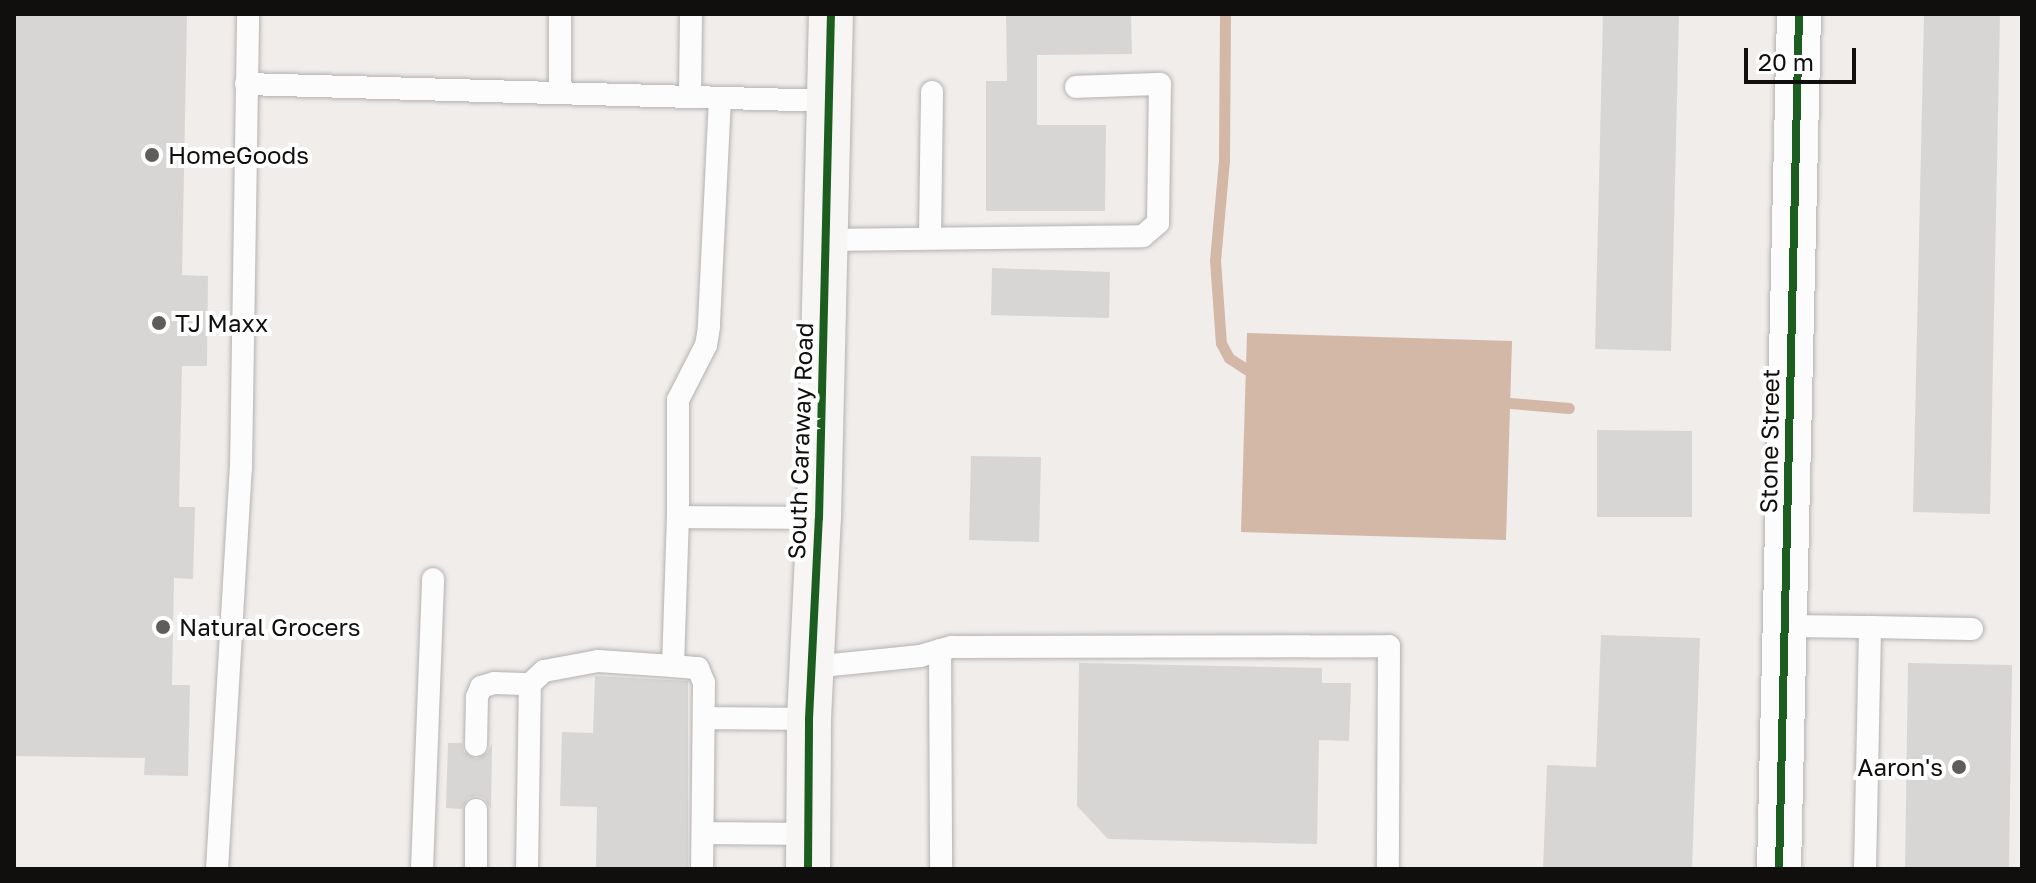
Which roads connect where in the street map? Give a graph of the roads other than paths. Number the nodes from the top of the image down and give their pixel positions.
1 (248, 14) edge
2 (560, 14) edge
3 (691, 14) edge
4 (831, 14) edge
5 (1799, 14) edge
6 (246, 84) junction
7 (1076, 87) dead end
8 (932, 92) dead end
9 (560, 93) junction
10 (690, 97) junction
11 (720, 98) junction
12 (829, 101) junction
13 (930, 238) junction
14 (826, 240) junction
15 (678, 517) junction
16 (819, 518) junction
17 (433, 579) dead end
18 (1785, 626) junction
19 (1870, 627) junction
20 (1972, 629) dead end
21 (940, 650) junction
22 (673, 666) junction
23 (812, 667) junction
24 (530, 684) junction
25 (704, 718) junction
26 (809, 719) junction
27 (476, 745) dead end
28 (476, 810) dead end
29 (703, 833) junction
30 (808, 852) edge
31 (217, 869) edge
32 (422, 869) edge
33 (476, 869) edge
34 (527, 869) edge
35 (702, 869) edge
36 (941, 869) edge
37 (1388, 869) edge
38 (1779, 869) edge
39 (1865, 869) edge

1 - 6 lane
2 - 9 lane
3 - 10 lane
4 - 12 street, South Caraway Road
5 - 18 street, Stone Street
6 - 9 lane
6 - 31 lane
7 - 13 lane
8 - 13 lane
9 - 10 lane
10 - 11 lane
11 - 12 lane
11 - 15 lane
12 - 14 street, South Caraway Road
13 - 14 lane
14 - 16 street, South Caraway Road
15 - 16 lane
15 - 22 lane
16 - 23 street, South Caraway Road
17 - 32 lane
18 - 19 lane
18 - 38 street, Stone Street
19 - 20 lane
19 - 39 lane
21 - 23 lane
21 - 36 lane
21 - 37 lane
22 - 24 lane
22 - 25 lane
23 - 26 street, South Caraway Road
24 - 27 lane
24 - 34 lane
25 - 26 lane
25 - 29 lane
26 - 30 street, South Caraway Road
28 - 33 lane
29 - 30 lane
29 - 35 lane

